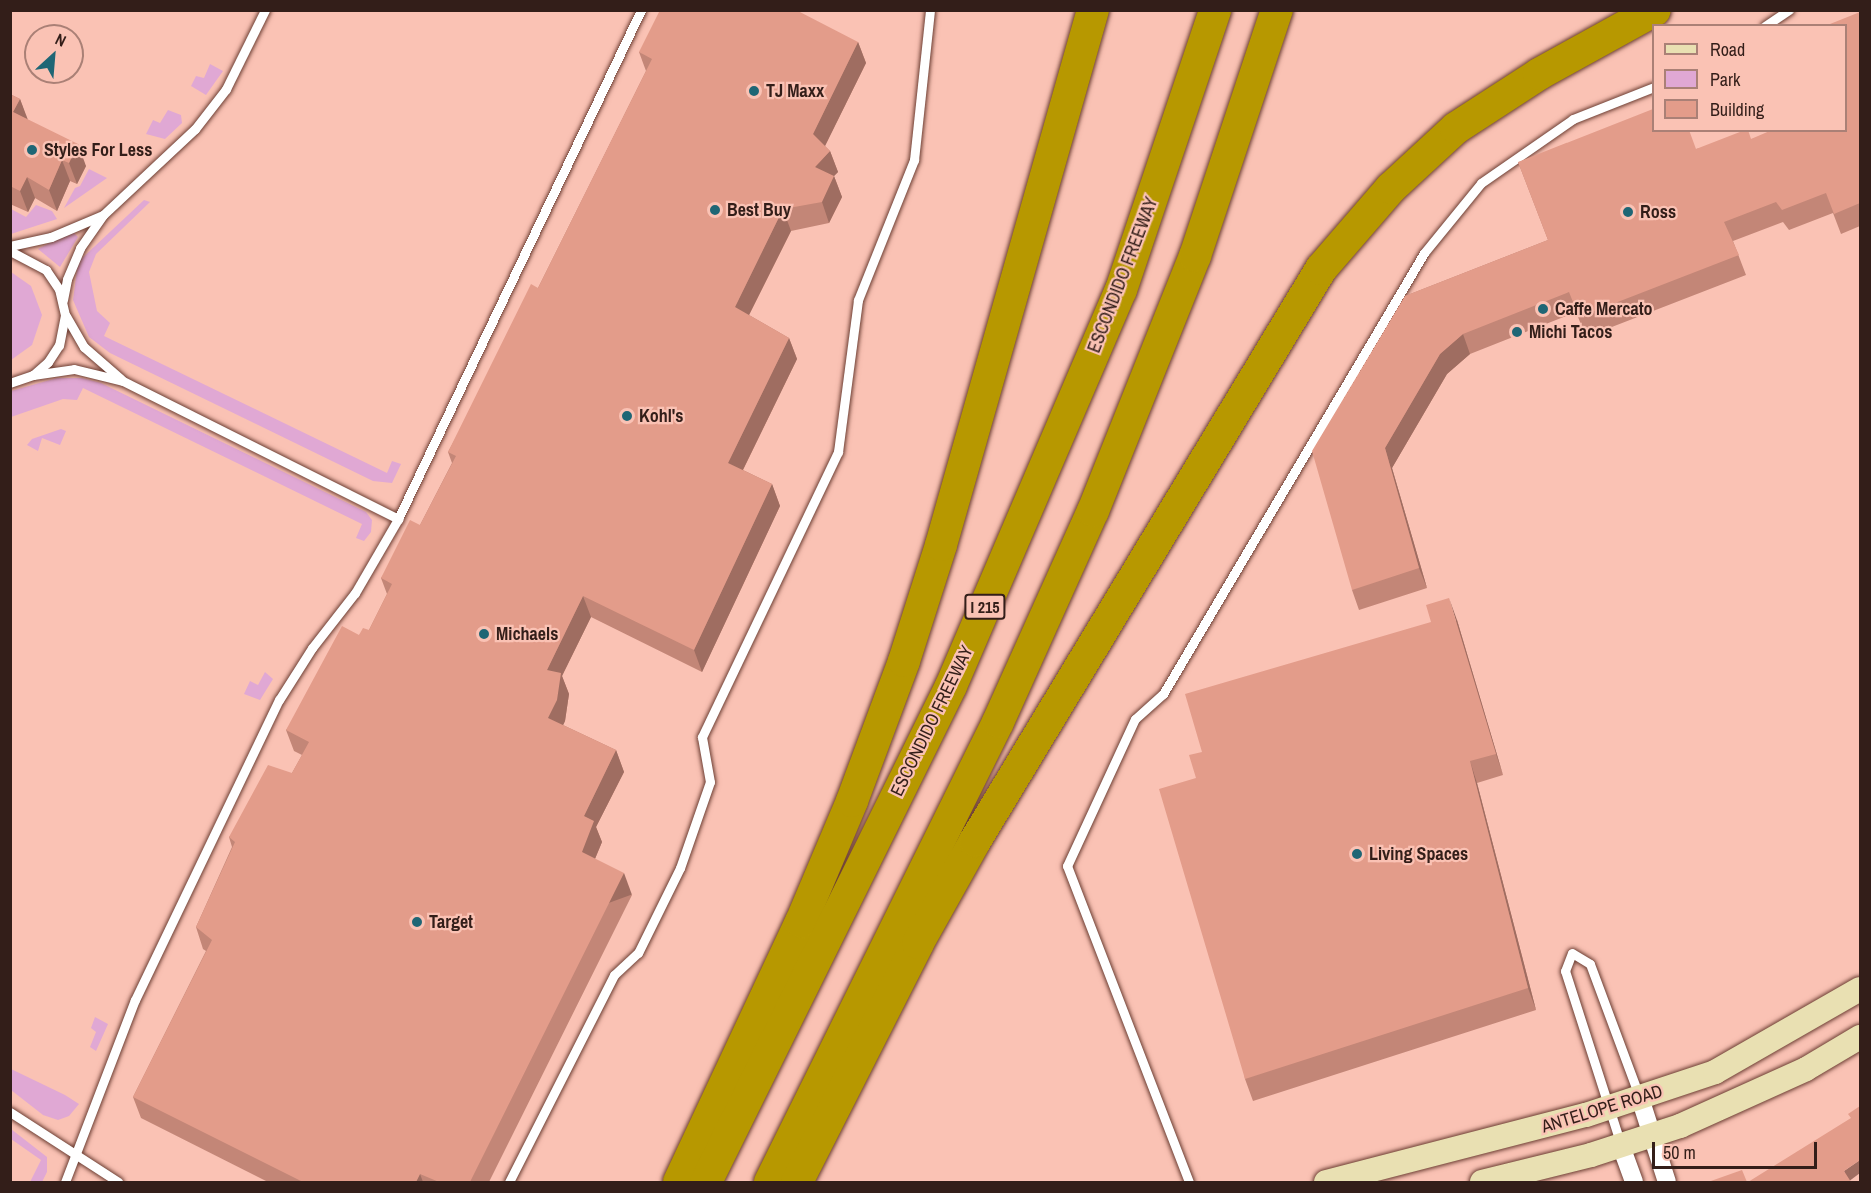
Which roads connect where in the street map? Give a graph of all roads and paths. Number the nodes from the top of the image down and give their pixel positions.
1 (265, 10) edge
2 (641, 10) edge
3 (930, 10) edge
4 (1093, 10) edge
5 (1215, 10) edge
6 (1277, 10) edge
7 (1655, 10) edge
8 (1789, 10) edge
9 (1768, 24) edge
10 (1652, 87) edge
11 (103, 215) junction
12 (10, 246) edge
13 (10, 251) edge
14 (63, 300) junction
15 (65, 315) junction
16 (33, 375) junction
17 (123, 381) junction
18 (11, 383) edge
19 (398, 519) junction
20 (1860, 989) edge
21 (1860, 1037) edge
22 (1640, 1098) junction
23 (1607, 1108) junction
24 (10, 1112) edge
25 (1652, 1136) junction
26 (1621, 1146) junction
27 (78, 1158) junction
28 (65, 1182) edge
29 (118, 1182) edge
30 (509, 1182) edge
31 (679, 1182) edge
32 (706, 1182) edge
33 (770, 1182) edge
34 (797, 1182) edge
35 (1189, 1182) edge
36 (1326, 1182) edge
37 (1482, 1182) edge
38 (1634, 1182) edge
39 (1667, 1182) edge

1 - 11 lane
2 - 19 lane
3 - 30 lane
4 - 31 highway
5 - 32 highway, ESCONDIDO FREEWAY / I 215
6 - 33 highway
7 - 34 highway
8 - 9 lane
10 - 35 lane
11 - 12 lane
11 - 14 lane
13 - 14 lane
14 - 15 lane
15 - 16 lane
15 - 17 lane
16 - 17 lane
16 - 18 lane
17 - 19 lane
19 - 27 lane
20 - 22 main road, ANTELOPE ROAD
21 - 25 main road
22 - 23 main road, ANTELOPE ROAD
22 - 23 lane
22 - 25 street
23 - 26 lane
23 - 36 main road, ANTELOPE ROAD
24 - 27 lane
25 - 26 main road
25 - 39 street
26 - 37 main road
26 - 38 street
27 - 28 lane
27 - 29 lane

